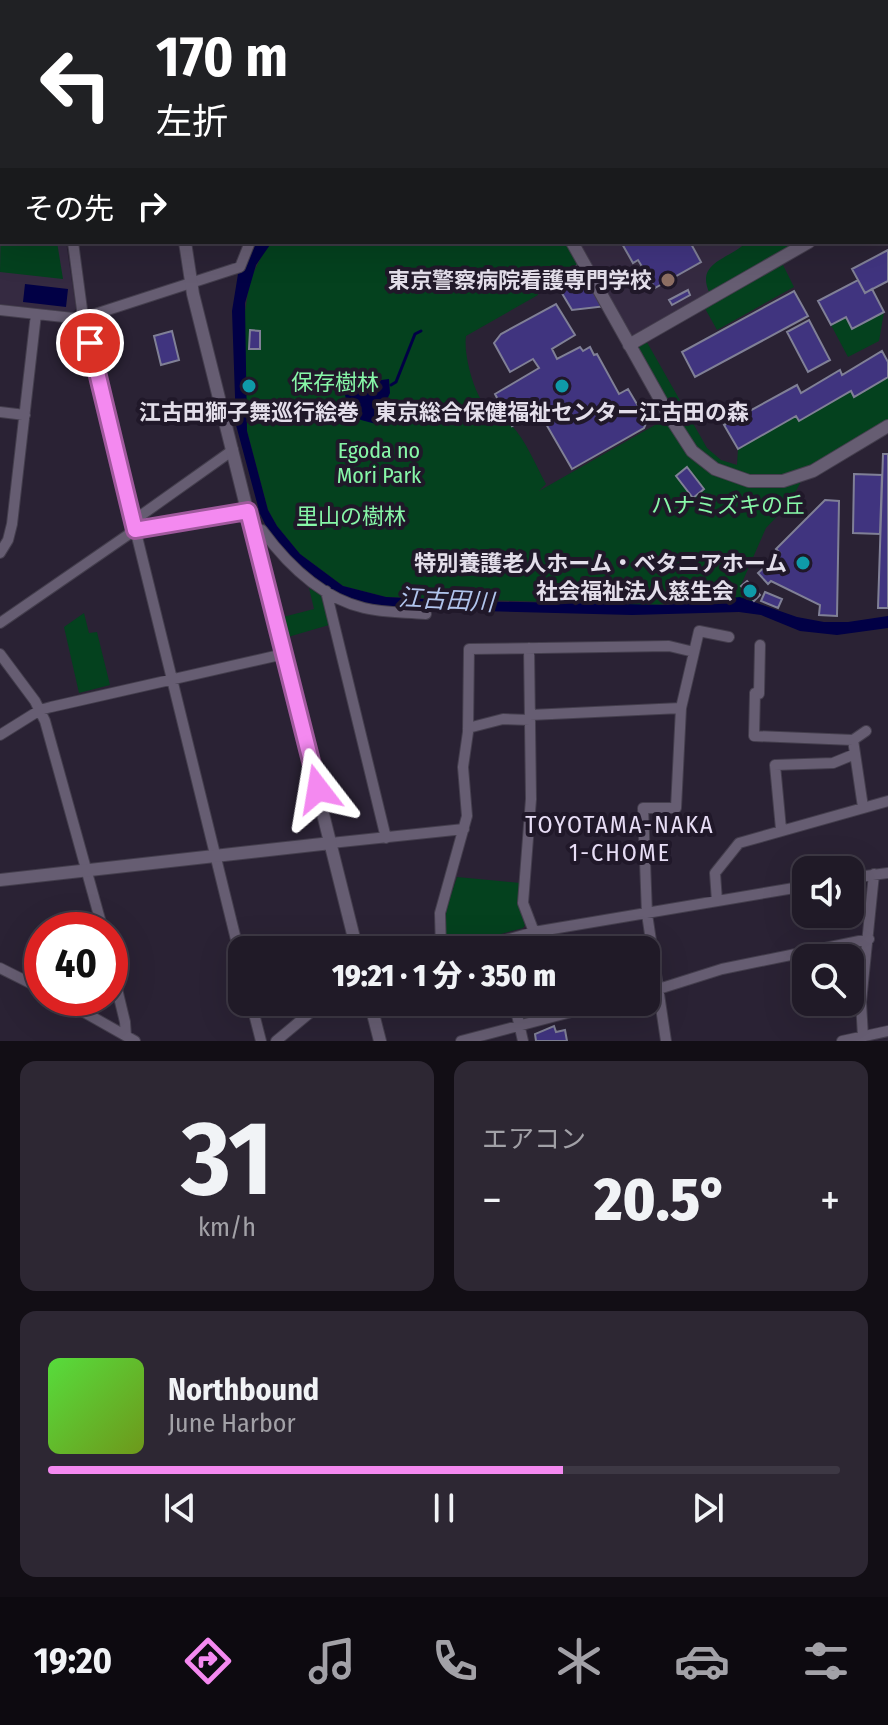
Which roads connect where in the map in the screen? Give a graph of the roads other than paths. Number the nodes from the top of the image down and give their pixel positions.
1 (73, 244) edge
2 (185, 244) edge
3 (249, 244) edge
4 (573, 244) edge
5 (806, 244) edge
6 (191, 283) junction
7 (0, 310) edge
8 (36, 314) junction
9 (83, 317) junction
10 (629, 345) junction
11 (0, 412) edge
12 (25, 415) junction
13 (888, 426) edge
14 (233, 450) junction
15 (248, 511) junction
16 (134, 525) junction
17 (254, 532) junction
18 (0, 553) edge
19 (326, 591) junction
20 (426, 614) dead end
21 (0, 623) edge
22 (729, 637) dead end
23 (760, 645) dead end
24 (529, 648) junction
25 (694, 652) junction
26 (0, 654) edge
27 (284, 654) junction
28 (172, 679) junction
29 (681, 708) junction
30 (40, 710) junction
31 (530, 717) junction
32 (468, 728) junction
33 (866, 731) dead end
34 (0, 735) edge
35 (853, 740) junction
36 (855, 754) junction
37 (888, 801) edge
38 (863, 807) junction
39 (464, 829) junction
40 (781, 829) junction
41 (386, 838) junction
42 (331, 843) junction
43 (215, 856) junction
44 (88, 870) junction
45 (888, 873) edge
46 (874, 874) junction
47 (864, 876) edge
48 (0, 880) edge
49 (792, 888) edge
50 (717, 901) junction
51 (98, 912) edge
52 (647, 914) junction
53 (534, 932) junction
54 (235, 936) edge
55 (354, 936) edge
56 (441, 936) edge
57 (524, 936) edge
58 (648, 936) edge
59 (869, 939) junction
60 (0, 968) edge
61 (24, 980) edge
62 (660, 988) edge
63 (90, 1016) edge
64 (123, 1016) edge
65 (255, 1016) edge
66 (306, 1016) edge
67 (374, 1016) edge
68 (517, 1016) edge
69 (554, 1016) edge
70 (659, 1016) edge
71 (519, 1025) junction
72 (888, 1031) edge
73 (863, 1037) junction
74 (129, 1039) edge
75 (261, 1041) edge
76 (276, 1041) edge
77 (380, 1041) edge
78 (461, 1041) edge
79 (523, 1041) edge
80 (666, 1041) edge
81 (842, 1041) edge

1 - 9 street
2 - 6 street
3 - 6 street
4 - 10 street
5 - 10 street
6 - 9 street
6 - 14 street
7 - 8 street
8 - 9 street
8 - 12 street
9 - 16 street
10 - 13 street
11 - 12 street
12 - 18 street
14 - 15 street
14 - 16 street
15 - 16 street
15 - 17 street
16 - 21 street
16 - 28 street
17 - 19 street
17 - 27 street
19 - 20 street
19 - 41 street
22 - 25 street
23 - 35 street
24 - 25 street
24 - 31 street
24 - 32 street
25 - 29 street
26 - 30 street
27 - 28 street
27 - 42 street
28 - 30 street
28 - 43 street
29 - 31 street
29 - 52 street
30 - 34 street
30 - 44 street
31 - 32 street
31 - 53 street
32 - 39 street
33 - 35 street
35 - 36 street
36 - 38 street
36 - 40 street
37 - 38 street
38 - 40 street
39 - 41 street
39 - 56 street
40 - 50 street
41 - 42 street
42 - 43 street
42 - 55 street
43 - 44 street
43 - 54 street
44 - 48 street
44 - 51 street
45 - 46 street
46 - 47 street
46 - 59 street
49 - 50 street
50 - 52 street
52 - 53 street
52 - 58 street
53 - 57 street
59 - 62 street
59 - 73 street
60 - 61 street
63 - 74 street
64 - 74 street
65 - 75 street
66 - 76 street
67 - 77 street
68 - 71 street
69 - 71 street
70 - 80 street
71 - 78 street
71 - 79 street
72 - 73 street
73 - 81 street

